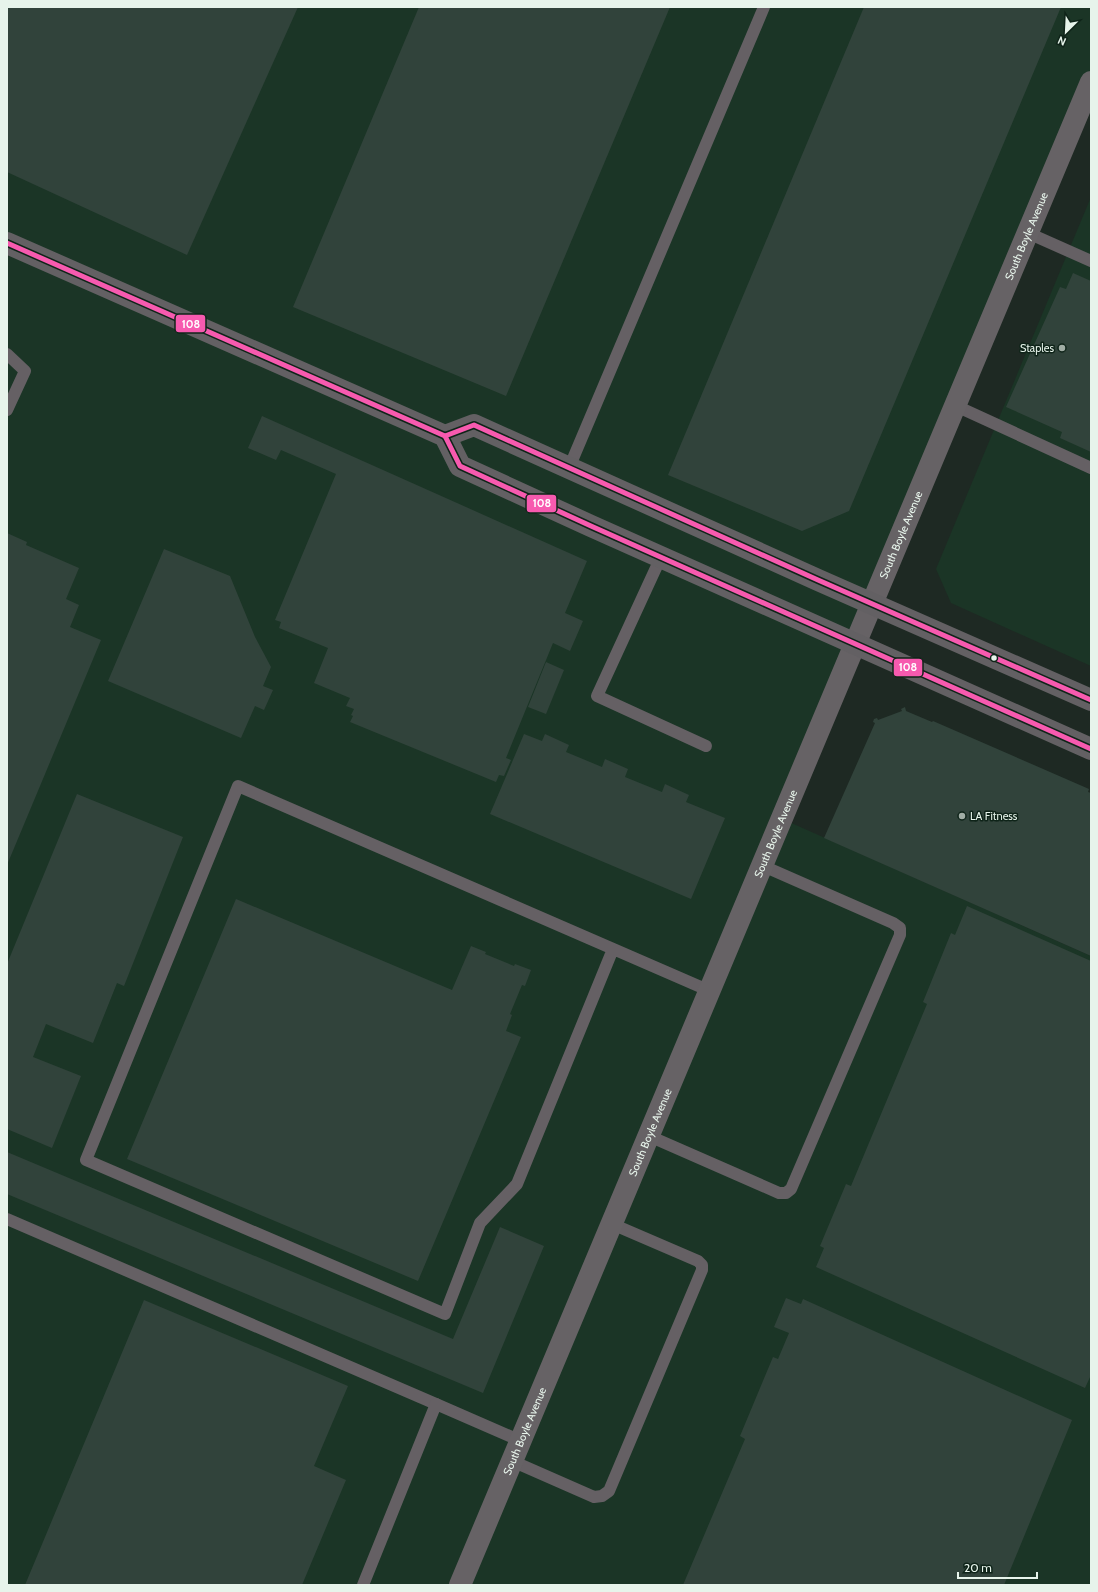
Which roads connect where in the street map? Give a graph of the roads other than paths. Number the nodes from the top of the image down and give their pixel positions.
1 (764, 7) edge
2 (1091, 82) edge
3 (1028, 233) junction
4 (7, 243) edge
5 (1091, 261) edge
6 (7, 354) edge
7 (956, 406) junction
8 (7, 410) edge
9 (445, 436) junction
10 (569, 468) junction
11 (1091, 468) edge
12 (661, 557) junction
13 (873, 604) junction
14 (856, 644) junction
15 (1091, 700) edge
16 (706, 746) dead end
17 (1091, 749) edge
18 (763, 866) junction
19 (613, 949) junction
20 (710, 991) junction
21 (649, 1136) junction
22 (7, 1220) edge
23 (612, 1224) junction
24 (436, 1404) junction
25 (521, 1440) junction
26 (512, 1462) junction
27 (363, 1585) edge
28 (460, 1585) edge

1 - 10 lane
2 - 3 main road, South Boyle Avenue
3 - 5 lane
3 - 7 main road, South Boyle Avenue
4 - 9 main road
6 - 8 lane
7 - 11 lane
7 - 13 main road, South Boyle Avenue
9 - 10 main road
9 - 12 main road
10 - 13 main road
12 - 14 main road
12 - 16 lane
13 - 14 main road, South Boyle Avenue
13 - 15 main road
14 - 17 main road
14 - 18 main road, South Boyle Avenue
18 - 20 main road, South Boyle Avenue
18 - 21 lane
19 - 19 lane
19 - 20 lane
20 - 21 main road, South Boyle Avenue
21 - 23 main road, South Boyle Avenue
22 - 24 lane
23 - 25 main road, South Boyle Avenue
23 - 26 lane
24 - 25 lane
24 - 27 lane
25 - 26 main road, South Boyle Avenue
26 - 28 main road, South Boyle Avenue

